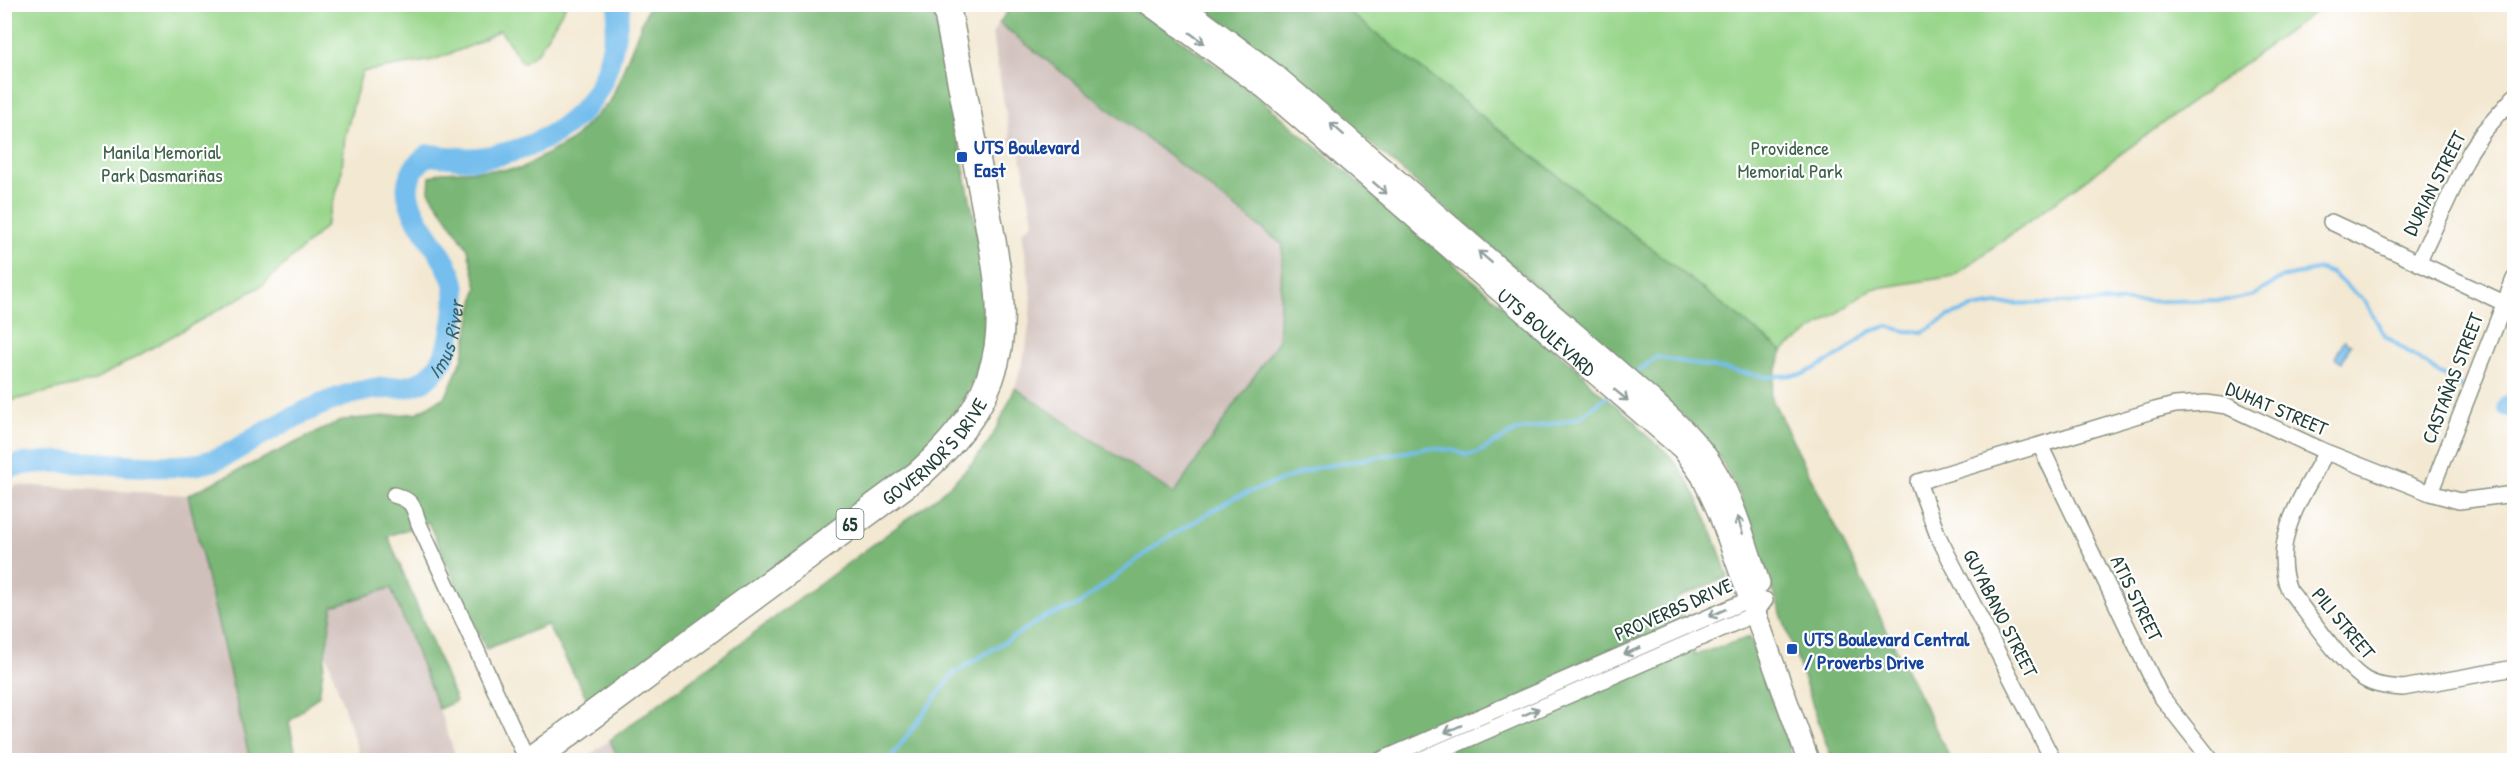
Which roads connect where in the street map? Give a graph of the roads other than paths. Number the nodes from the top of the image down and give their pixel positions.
1 (946, 4) edge
2 (964, 4) edge
3 (1149, 4) edge
4 (1179, 4) edge
5 (2514, 97) edge
6 (2331, 222) dead end
7 (2418, 263) junction
8 (2514, 279) edge
9 (2504, 303) junction
10 (1603, 370) junction
11 (2040, 445) junction
12 (2326, 452) junction
13 (1918, 482) joint
14 (2430, 493) junction
15 (2514, 494) edge
16 (394, 495) dead end
17 (1757, 604) junction
18 (2514, 669) edge
19 (526, 760) edge
20 (531, 760) edge
21 (560, 760) edge
22 (1381, 760) edge
23 (1420, 760) edge
24 (1808, 760) edge
25 (1822, 760) edge
26 (2053, 760) edge
27 (2211, 760) edge

1 - 20 highway, GOVERNOR'S DRIVE / 65
2 - 21 highway, GOVERNOR'S DRIVE / 65
3 -> 10 main road, UTS BOULEVARD
10 -> 4 main road, UTS BOULEVARD
5 - 7 street, DURIAN STREET
6 - 7 street
7 - 9 street
8 - 9 street, CASTAÑAS STREET
9 - 14 street, CASTAÑAS STREET
10 - 17 main road, UTS BOULEVARD
11 - 12 street, DUHAT STREET
11 - 13 street, DUHAT STREET
11 - 27 street, ATIS STREET
12 - 14 street, DUHAT STREET
12 - 18 street, PILI STREET
13 - 26 street, GUYABANO STREET
14 - 15 street, DUHAT STREET
16 - 19 street
17 -> 22 street, PROVERBS DRIVE
23 -> 17 street, PROVERBS DRIVE
17 - 24 main road, UTS BOULEVARD
17 - 25 main road, UTS BOULEVARD

